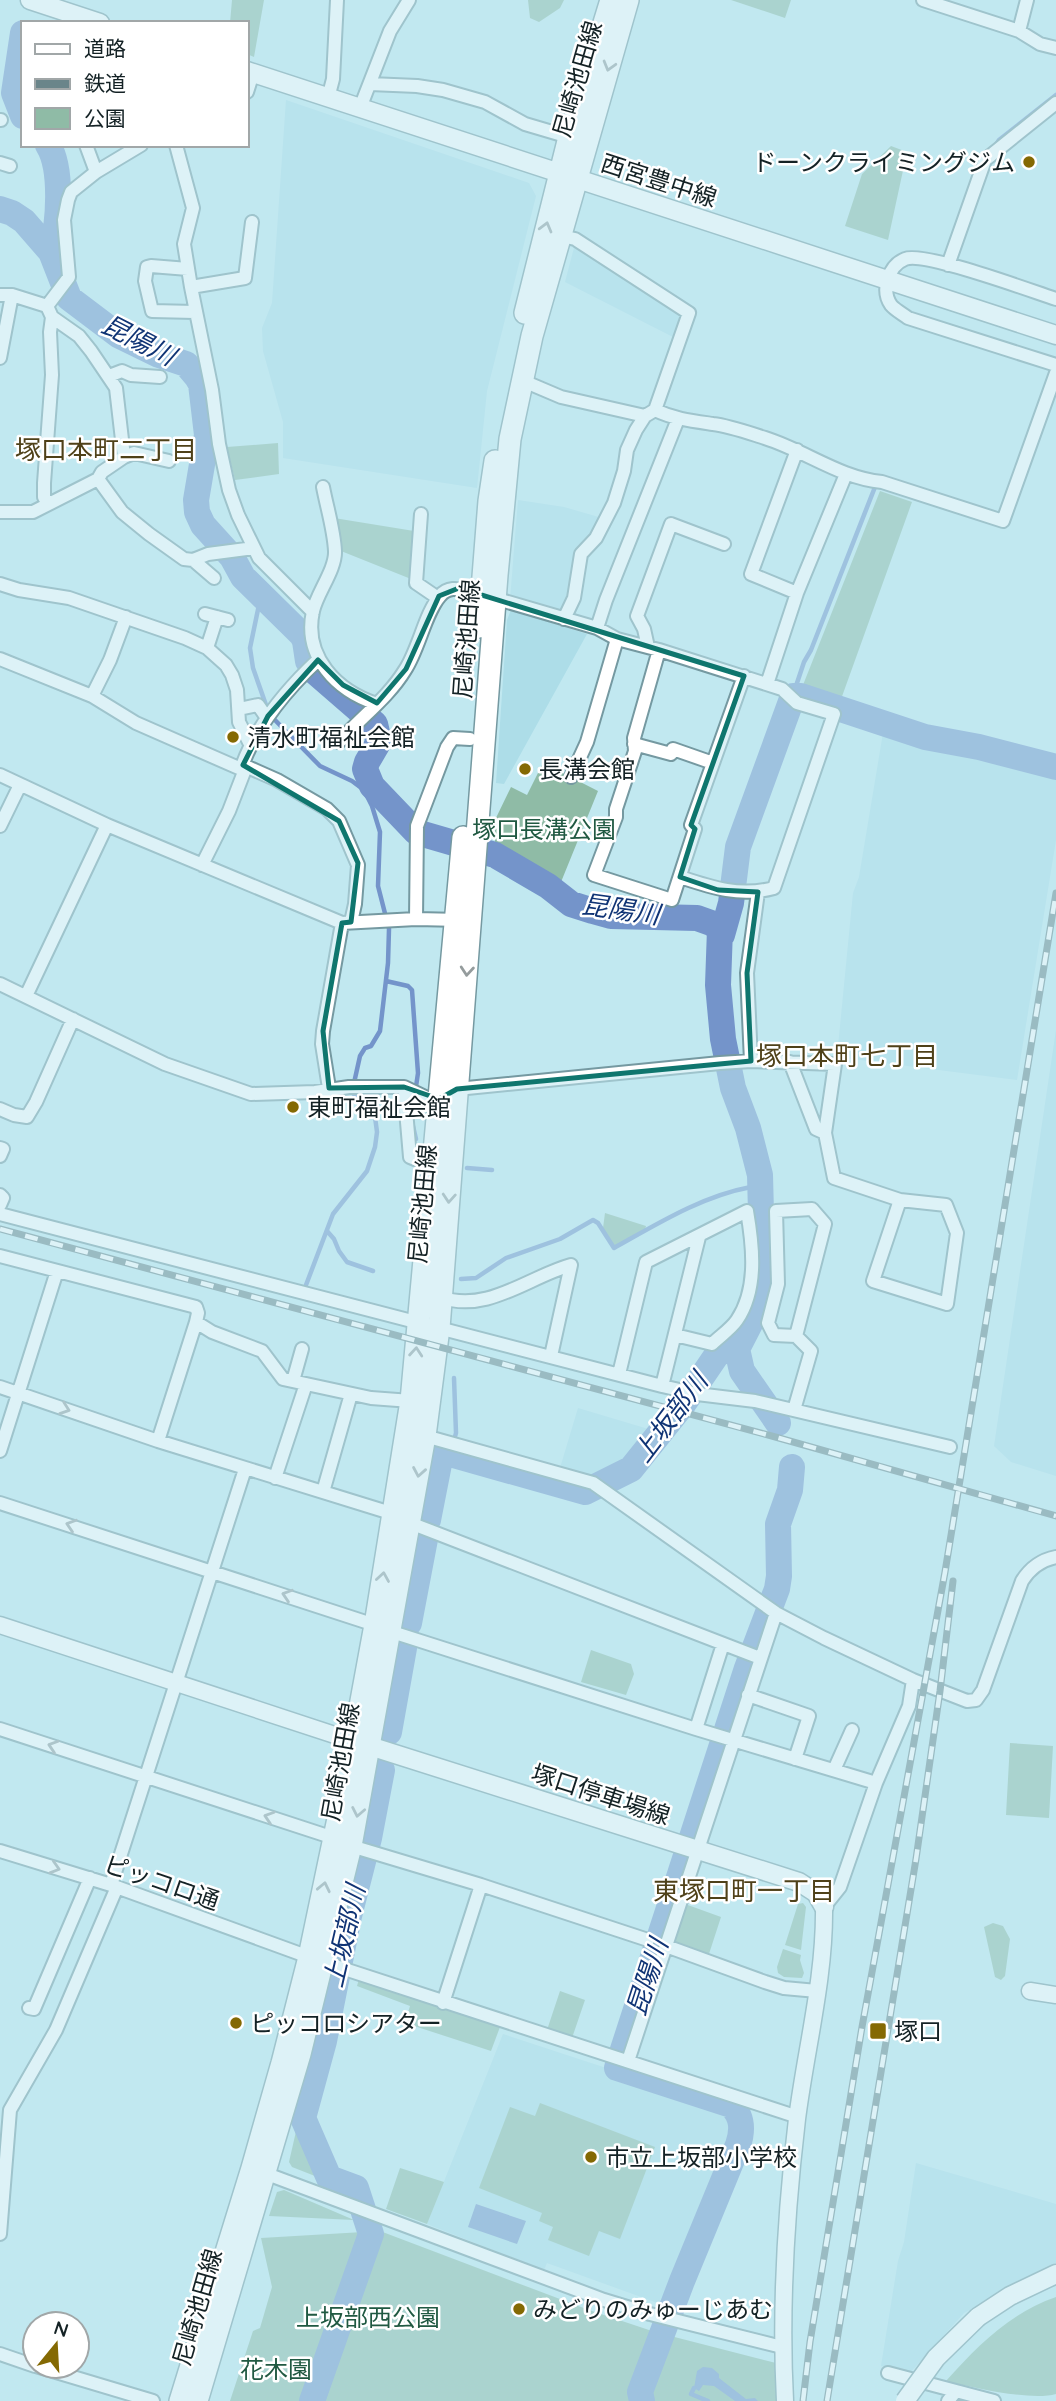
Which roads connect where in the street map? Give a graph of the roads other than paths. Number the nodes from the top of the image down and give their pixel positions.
1 (337, 0) edge
2 (409, 0) edge
3 (611, 0) edge
4 (628, 0) edge
5 (923, 0) edge
6 (1027, 0) edge
7 (38, 1) edge
8 (81, 20) edge
9 (1019, 31) junction
10 (1056, 48) edge
11 (250, 72) edge
12 (370, 84) junction
13 (328, 97) junction
14 (1056, 103) edge
15 (360, 108) junction
16 (569, 137) junction
17 (87, 147) edge
18 (138, 147) edge
19 (177, 147) edge
20 (96, 172) junction
21 (568, 176) junction
22 (251, 222) dead end
23 (561, 236) junction
24 (948, 265) junction
25 (188, 269) junction
26 (887, 280) junction
27 (191, 288) junction
28 (6, 295) edge
29 (1056, 299) edge
30 (51, 307) junction
31 (195, 312) junction
32 (1056, 334) edge
33 (0, 358) edge
34 (1056, 365) edge
35 (1056, 373) edge
36 (108, 376) junction
37 (160, 377) dead end
38 (521, 380) junction
39 (650, 413) junction
40 (678, 419) junction
41 (797, 450) junction
42 (124, 457) junction
43 (169, 461) dead end
44 (846, 474) junction
45 (98, 478) junction
46 (323, 487) dead end
47 (48, 505) junction
48 (0, 512) edge
49 (421, 514) dead end
50 (724, 544) dead end
51 (254, 548) junction
52 (193, 560) junction
53 (215, 578) dead end
54 (0, 584) edge
55 (797, 593) junction
56 (489, 597) junction
57 (438, 598) junction
58 (313, 612) junction
59 (126, 617) junction
60 (217, 617) dead end
61 (564, 619) junction
62 (597, 628) junction
63 (617, 639) junction
64 (207, 648) junction
65 (654, 648) junction
66 (0, 659) edge
67 (314, 665) junction
68 (744, 676) junction
69 (767, 684) junction
70 (92, 696) junction
71 (239, 709) junction
72 (370, 710) junction
73 (269, 716) junction
74 (470, 739) junction
75 (339, 742) dead end
76 (250, 744) junction
77 (634, 744) junction
78 (713, 763) junction
79 (242, 767) junction
80 (0, 775) edge
81 (571, 777) dead end
82 (20, 785) junction
83 (107, 825) junction
84 (0, 826) edge
85 (469, 845) junction
86 (202, 865) junction
87 (680, 877) junction
88 (758, 892) junction
89 (416, 919) junction
90 (464, 920) junction
91 (346, 922) junction
92 (0, 984) edge
93 (26, 996) junction
94 (73, 1019) junction
95 (751, 1061) junction
96 (790, 1062) junction
97 (329, 1088) junction
98 (426, 1092) junction
99 (1, 1114) edge
100 (825, 1133) junction
101 (0, 1148) edge
102 (0, 1156) edge
103 (433, 1162) junction
104 (0, 1195) edge
105 (900, 1200) junction
106 (0, 1205) edge
107 (0, 1214) edge
108 (699, 1237) junction
109 (0, 1255) edge
110 (57, 1271) junction
111 (440, 1297) junction
112 (196, 1322) junction
113 (429, 1325) junction
114 (675, 1335) junction
115 (796, 1336) junction
116 (302, 1349) dead end
117 (551, 1356) junction
118 (619, 1374) junction
119 (299, 1382) junction
120 (662, 1386) junction
121 (0, 1387) edge
122 (19, 1394) junction
123 (351, 1394) junction
124 (411, 1401) junction
125 (794, 1409) junction
126 (432, 1438) junction
127 (158, 1441) junction
128 (950, 1447) dead end
129 (0, 1451) edge
130 (245, 1469) junction
131 (275, 1478) junction
132 (323, 1492) junction
133 (0, 1503) edge
134 (402, 1519) junction
135 (1056, 1557) edge
136 (211, 1571) junction
137 (771, 1609) junction
138 (0, 1625) edge
139 (382, 1628) junction
140 (723, 1644) junction
141 (755, 1656) junction
142 (914, 1681) junction
143 (176, 1682) junction
144 (748, 1695) junction
145 (0, 1729) edge
146 (696, 1729) junction
147 (852, 1730) dead end
148 (728, 1738) junction
149 (362, 1743) junction
150 (795, 1759) junction
151 (834, 1770) junction
152 (145, 1777) junction
153 (876, 1783) junction
154 (355, 1846) junction
155 (692, 1849) junction
156 (0, 1851) edge
157 (90, 1878) junction
158 (481, 1885) junction
159 (114, 1886) junction
160 (824, 1907) junction
161 (648, 1940) dead end
162 (666, 1946) junction
163 (328, 1964) junction
164 (817, 1991) junction
165 (1030, 1992) dead end
166 (1056, 1995) edge
167 (443, 2003) junction
168 (29, 2008) dead end
169 (622, 2060) junction
170 (5, 2112) edge
171 (797, 2117) junction
172 (259, 2170) junction
173 (0, 2234) edge
174 (1056, 2274) edge
175 (782, 2347) junction
176 (0, 2354) edge
177 (21, 2361) edge
178 (888, 2373) dead end
179 (82, 2380) edge
180 (952, 2396) edge
181 (153, 2401) edge
182 (180, 2401) edge
183 (197, 2401) edge
184 (785, 2401) edge
185 (905, 2401) edge
186 (994, 2401) edge

1 - 13 street
2 - 12 street
3 - 16 main road, 尼崎池田線
4 -> 21 main road, 尼崎池田線
5 - 9 street
6 - 9 street
7 - 8 main road
9 - 10 street
11 - 13 main road, 西宮豊中線
12 - 15 street
12 - 16 street
13 - 15 main road, 西宮豊中線
14 - 24 street
15 - 21 main road, 西宮豊中線
16 - 21 main road, 尼崎池田線
17 - 20 street
18 - 20 street
19 - 25 street
20 - 30 street
21 - 23 main road, 尼崎池田線
21 - 26 main road, 西宮豊中線
56 -> 21 main road, 尼崎池田線
22 - 27 street
23 - 38 main road, 尼崎池田線
23 - 39 street
24 - 26 street
24 - 29 street
25 - 27 street
25 - 31 street
26 - 32 main road, 西宮豊中線
26 - 34 street
27 - 31 street
28 - 30 street
28 - 33 street
30 - 36 street
30 - 47 street
31 - 51 street
35 - 44 street
36 - 37 street
36 - 42 street
38 - 39 street
38 - 56 main road, 尼崎池田線
39 - 40 street
39 - 61 street
40 - 41 street
40 - 62 street
41 - 44 street
41 - 55 street
42 - 43 street
42 - 45 street
44 - 55 street
45 - 47 street
45 - 52 street
46 - 58 street
47 - 48 street
49 - 57 street
50 - 65 street
51 - 52 street
51 - 58 street
52 - 53 street
54 - 59 street
55 - 69 street
56 - 57 street
56 - 61 street
56 - 74 main road, 尼崎池田線
56 - 85 main road, 尼崎池田線
57 - 72 street
58 - 67 street
59 - 64 street
59 - 70 street
60 - 64 street
61 - 62 street
62 - 63 street
63 - 65 street
63 - 81 street
64 - 71 street
65 - 68 street
65 - 77 street
66 - 70 street
67 - 72 street
67 - 73 street
68 - 69 street
68 - 78 street
69 - 88 street
70 - 79 street
71 - 73 street
71 - 76 street
72 - 75 street
73 - 76 street
74 - 85 main road, 尼崎池田線
74 - 89 street
76 - 79 street
77 - 78 street
77 - 87 street
78 - 87 street
79 - 86 street
79 - 91 street
80 - 82 street
82 - 83 street
82 - 84 street
83 - 86 street
83 - 93 street
85 - 90 main road, 尼崎池田線
86 - 91 street
87 - 88 street
88 - 95 street
89 - 90 street
89 - 91 street
90 - 98 main road, 尼崎池田線
91 - 97 street
92 - 93 street
93 - 94 street
94 - 97 street
94 - 99 street
95 - 96 street
95 - 98 street
96 - 100 street
96 - 100 street
97 - 98 street
98 - 103 main road, 尼崎池田線
98 - 103 street
98 -> 111 main road, 尼崎池田線
100 - 105 street
101 - 102 street
103 - 113 main road, 尼崎池田線
104 - 106 street
105 - 105 street
107 - 113 street
108 - 114 street
108 - 114 street
108 - 118 street
109 - 110 street
110 - 112 street
110 - 122 street
111 - 113 main road, 尼崎池田線
111 - 117 street
112 - 119 street
112 - 127 street
113 - 117 street
124 -> 113 main road, 尼崎池田線
113 - 126 main road, 尼崎池田線
114 - 120 street
115 - 115 street
115 - 125 street
116 - 119 street
117 - 118 street
118 - 120 street
119 - 123 street
119 - 131 street
120 - 125 street
121 - 122 street
122 -> 127 street
122 - 129 street
123 - 124 street
123 - 132 street
124 - 134 main road, 尼崎池田線
125 - 128 street
126 -> 134 main road, 尼崎池田線
126 - 137 street
127 - 130 street
130 - 131 street
130 - 136 street
131 - 132 street
132 - 134 street
136 -> 133 street
134 - 139 main road, 尼崎池田線
134 - 140 street
135 - 142 street
139 -> 136 street
136 - 143 street
137 - 141 street
137 - 142 street
138 - 143 street
139 - 146 street
139 - 149 main road, 尼崎池田線
140 - 141 street
140 - 146 street
141 - 144 street
142 - 153 street
143 - 149 street
143 - 152 street
144 - 148 street
144 - 150 street
152 -> 145 street
146 - 148 street
147 - 151 street
148 - 150 street
148 - 155 street
149 - 154 main road, 尼崎池田線
149 - 155 main road, 塚口停車場線
150 - 151 street
151 - 153 street
154 -> 152 street
152 - 159 street
153 - 160 street
154 - 158 street
154 - 163 main road, 尼崎池田線
155 - 160 main road, 塚口停車場線
155 - 162 street
156 -> 157 street, ピッコロ通
157 - 159 street, ピッコロ通
157 - 168 street
158 - 161 street
158 - 167 street
159 - 163 street, ピッコロ通
159 - 170 street
160 - 164 street
162 - 164 street
162 - 169 street
163 - 167 street, ピッコロ通
163 - 172 main road, 尼崎池田線
164 - 171 street
165 - 166 street
167 - 169 street, ピッコロ通
169 - 171 street, ピッコロ通
170 - 173 street
171 - 175 street
172 - 175 street
172 - 182 main road, 尼崎池田線
172 - 183 main road, 尼崎池田線
174 - 185 main road, bridge
175 - 184 street
176 - 177 street
178 - 180 street
179 - 181 street
180 - 186 street

